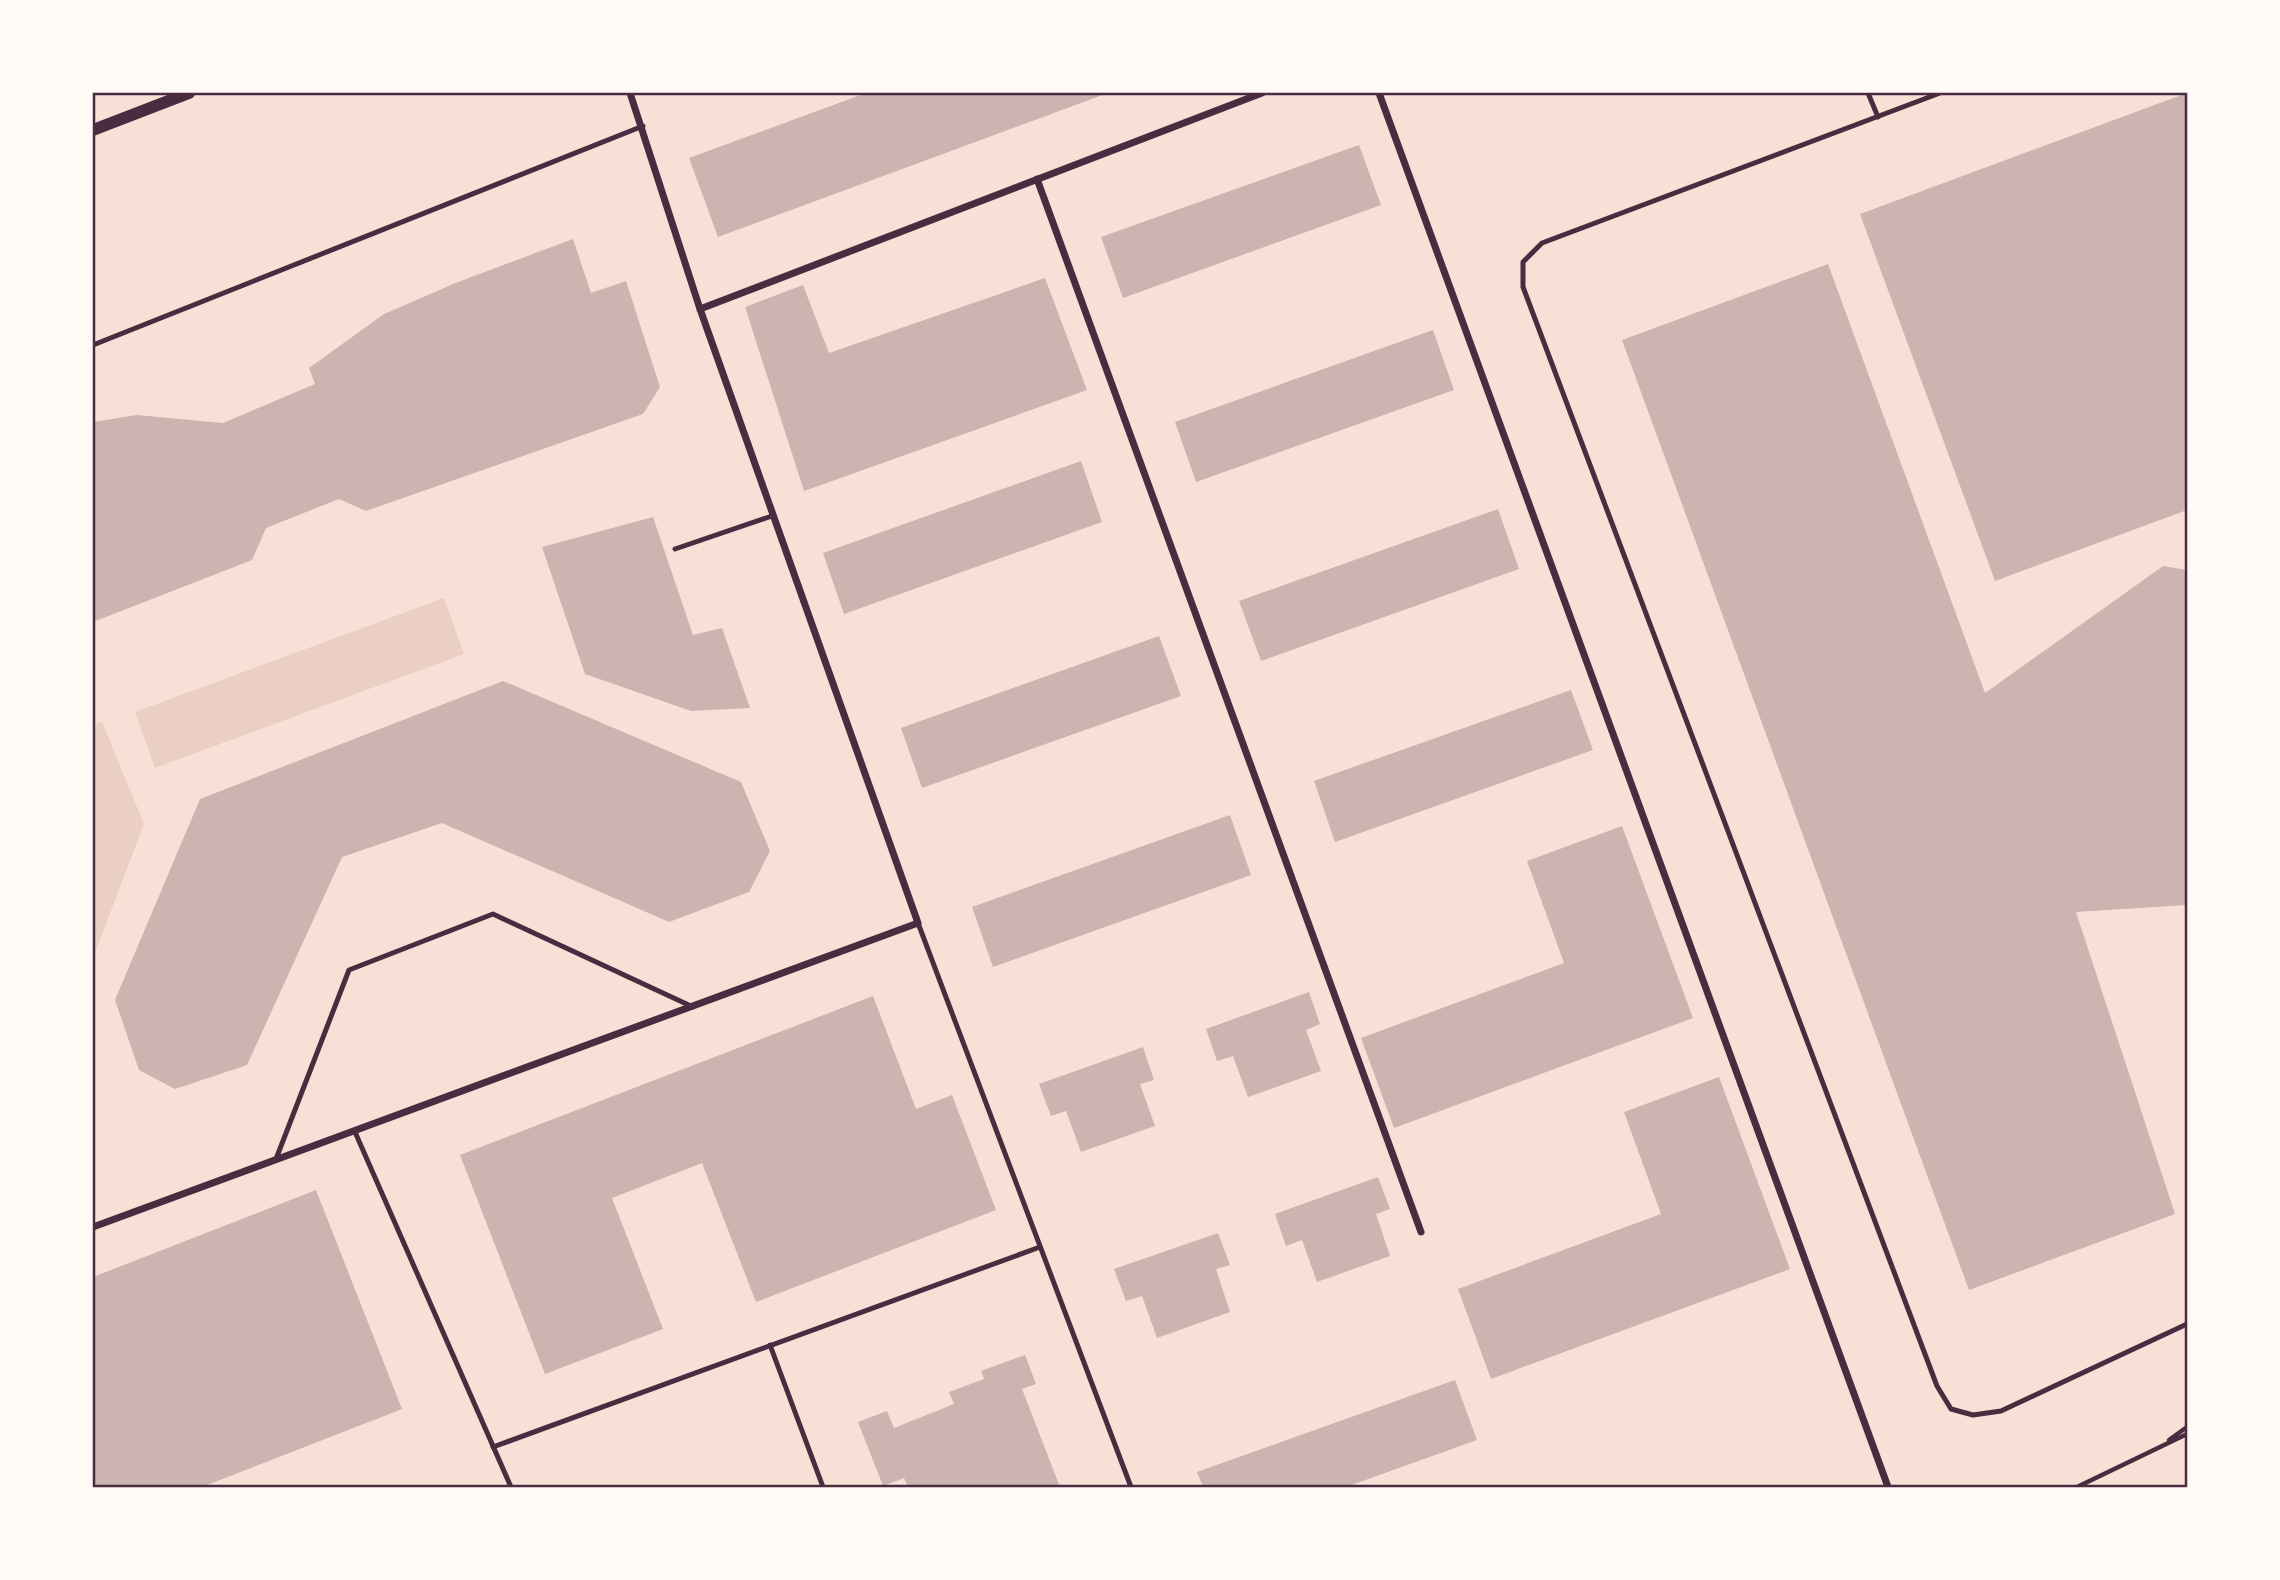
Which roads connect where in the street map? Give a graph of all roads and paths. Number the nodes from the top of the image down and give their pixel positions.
1 (190, 93) edge
2 (630, 93) edge
3 (1262, 93) edge
4 (1379, 93) edge
5 (1868, 93) edge
6 (1940, 93) edge
7 (1878, 117) junction
8 (643, 126) junction
9 (93, 130) edge
10 (1037, 179) junction
11 (700, 309) junction
12 (93, 345) edge
13 (772, 516) junction
14 (675, 549) dead end
15 (918, 923) junction
16 (693, 1007) junction
17 (355, 1132) junction
18 (276, 1161) junction
19 (94, 1224) edge
20 (1421, 1232) dead end
21 (1040, 1247) junction
22 (2187, 1324) edge
23 (770, 1345) junction
24 (2187, 1427) edge
25 (2187, 1434) edge
26 (493, 1447) junction
27 (2157, 1448) junction
28 (511, 1487) edge
29 (823, 1487) edge
30 (1131, 1487) edge
31 (1888, 1487) edge
32 (2077, 1487) edge

1 - 9 street
2 - 8 street
3 - 10 street
4 - 31 street
5 - 7 lane
6 - 7 lane
7 - 22 lane
8 - 11 street
8 - 12 lane
10 - 11 street
10 - 20 street
11 - 13 street
13 - 14 lane
13 - 15 street
15 - 16 street
15 - 21 lane
16 - 17 street
16 - 18 lane
17 - 18 street
17 - 26 lane
18 - 19 street
21 - 23 lane
21 - 30 lane
23 - 26 lane
23 - 29 lane
24 - 27 path
25 - 27 path
26 - 28 lane
27 - 32 path

